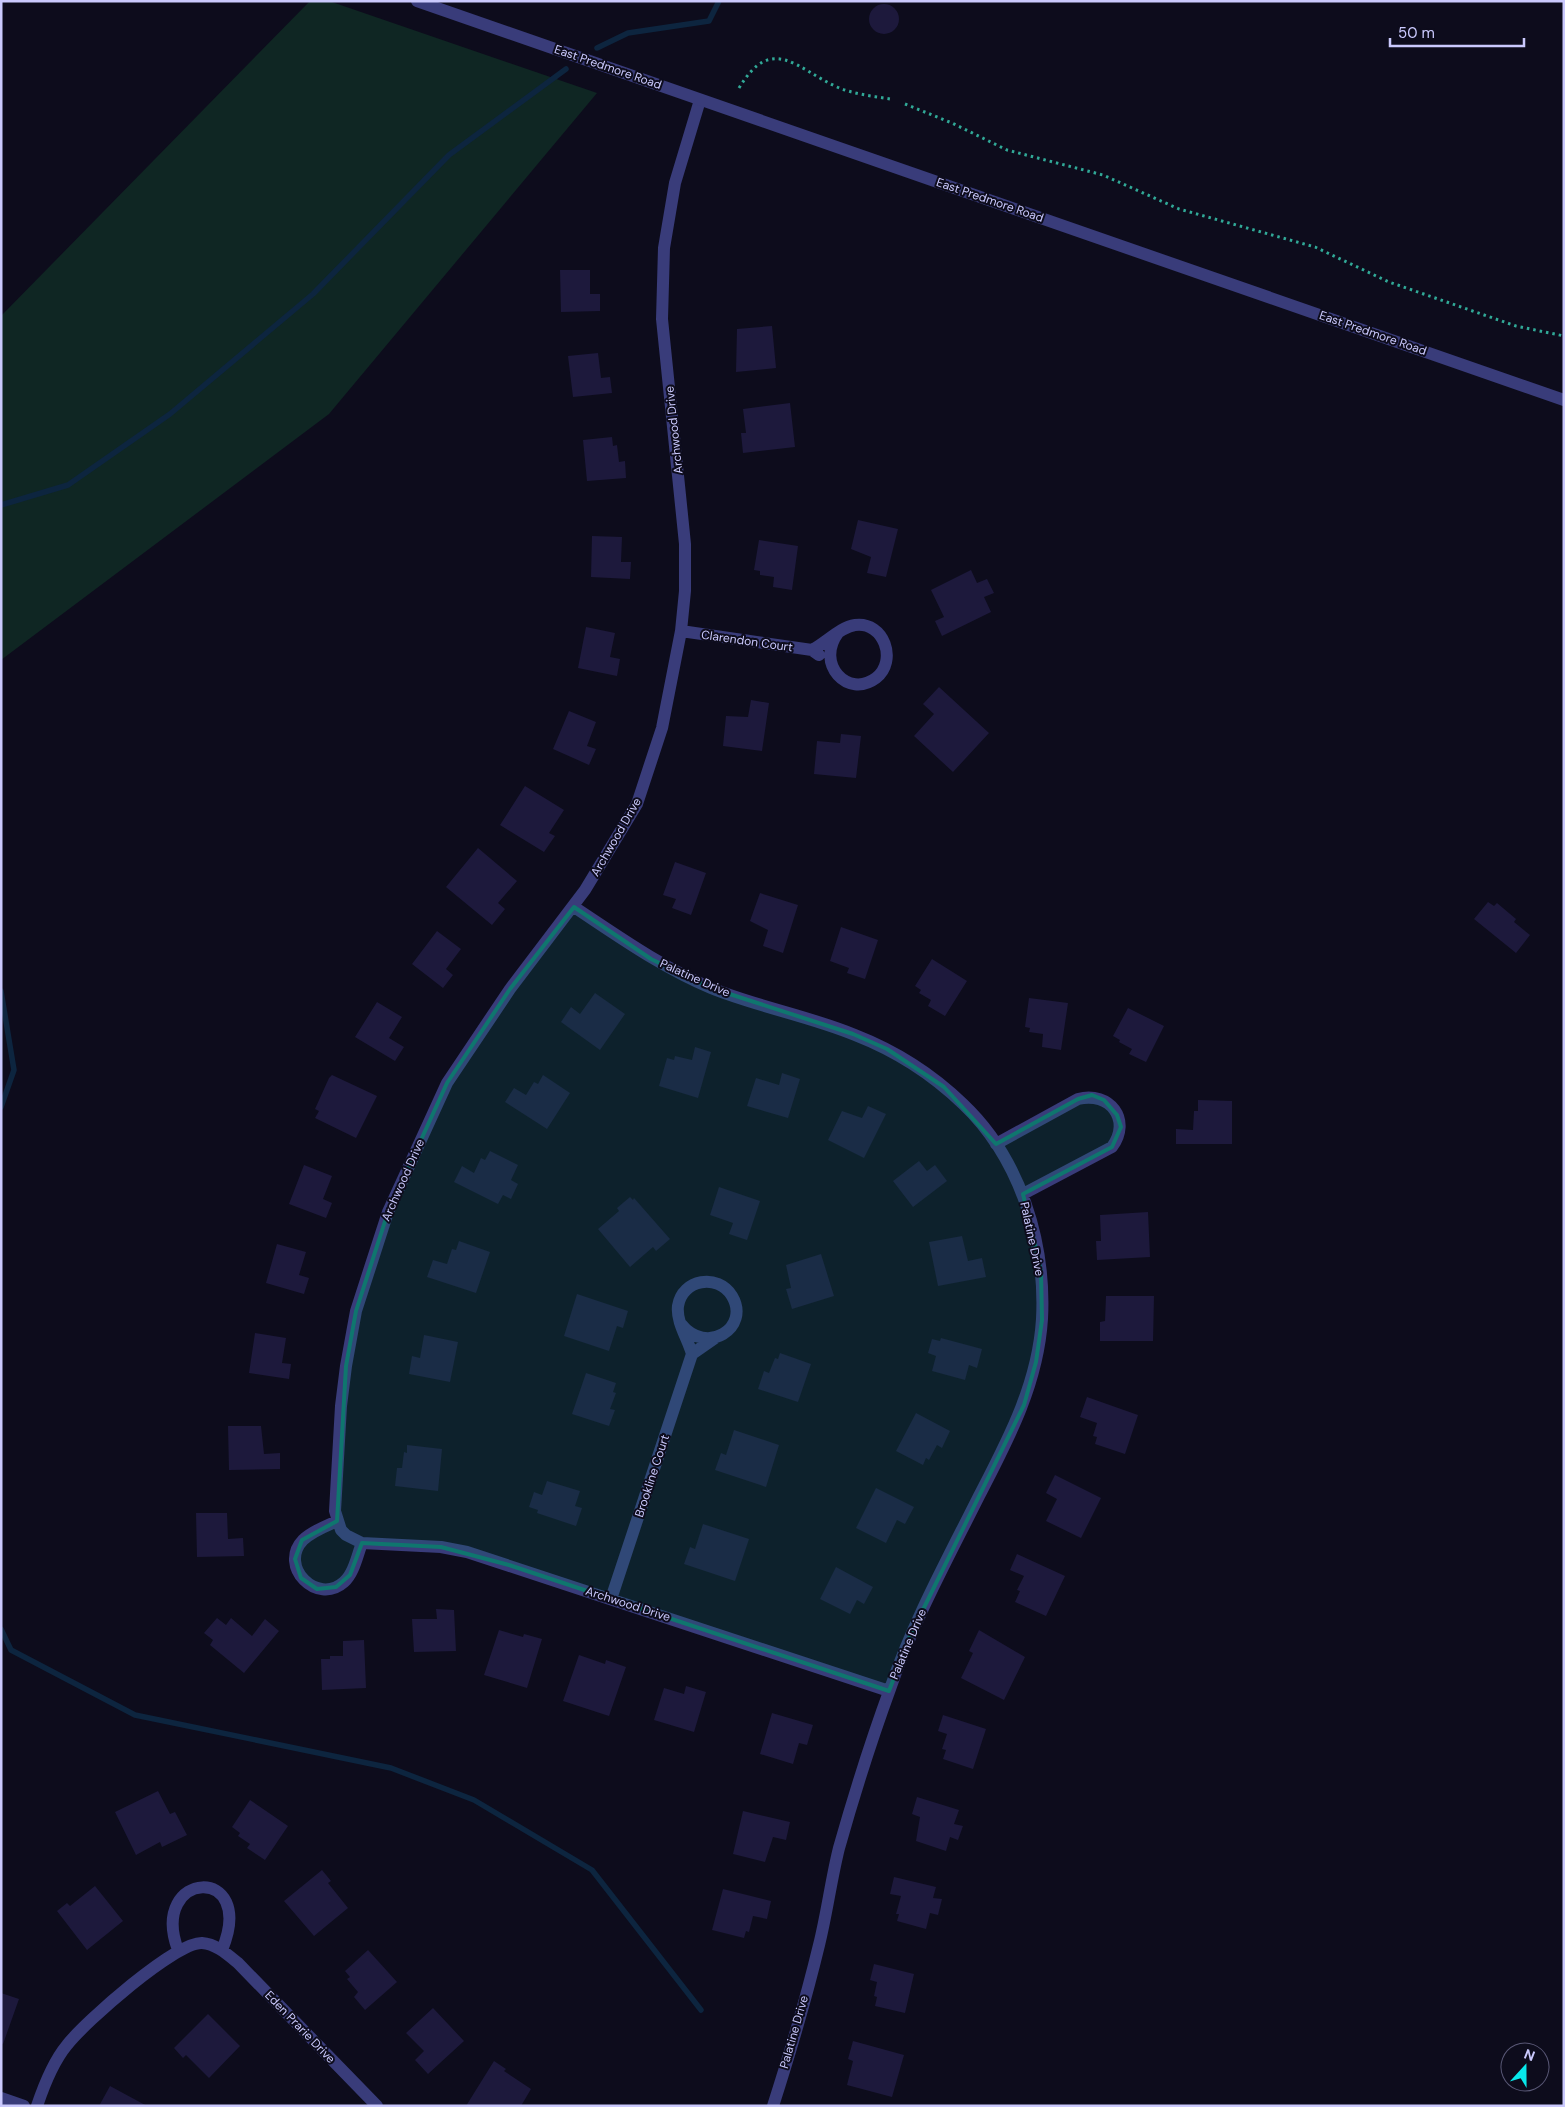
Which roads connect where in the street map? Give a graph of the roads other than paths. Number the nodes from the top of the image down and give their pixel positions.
1 (417, 1) edge
2 (700, 100) junction
3 (1564, 400) edge
4 (682, 631) junction
5 (838, 633) junction
6 (812, 650) junction
7 (833, 669) junction
8 (574, 907) junction
9 (996, 1144) junction
10 (1023, 1194) junction
11 (681, 1324) junction
12 (715, 1338) junction
13 (692, 1354) junction
14 (337, 1521) junction
15 (362, 1543) junction
16 (611, 1599) junction
17 (889, 1691) junction
18 (178, 1950) junction
19 (222, 1950) junction
20 (1, 2098) edge
21 (24, 2106) edge
22 (36, 2106) edge
23 (376, 2106) edge
24 (773, 2106) edge

1 - 2 street, East Predmore Road
2 - 3 street, East Predmore Road
2 - 4 street, Archwood Drive
4 - 6 street, Clarendon Court
4 - 8 street, Archwood Drive
5 - 6 street
5 - 7 street
5 - 7 street
6 - 7 street
8 - 9 street, Palatine Drive
8 - 14 street, Archwood Drive
9 - 10 street, Palatine Drive
9 - 10 street, Palatine Drive
10 - 17 street, Palatine Drive
11 - 12 street
11 - 12 street
11 - 13 street
12 - 13 street
13 - 16 street, Brookline Court
14 - 15 street
14 - 15 street
15 - 16 street, Archwood Drive
16 - 17 street, Archwood Drive
17 - 24 street, Palatine Drive
18 - 19 street, Eden Prarie Drive
18 - 19 street
18 - 22 street, Eden Prarie Drive
19 - 23 street, Eden Prarie Drive
20 - 21 street

